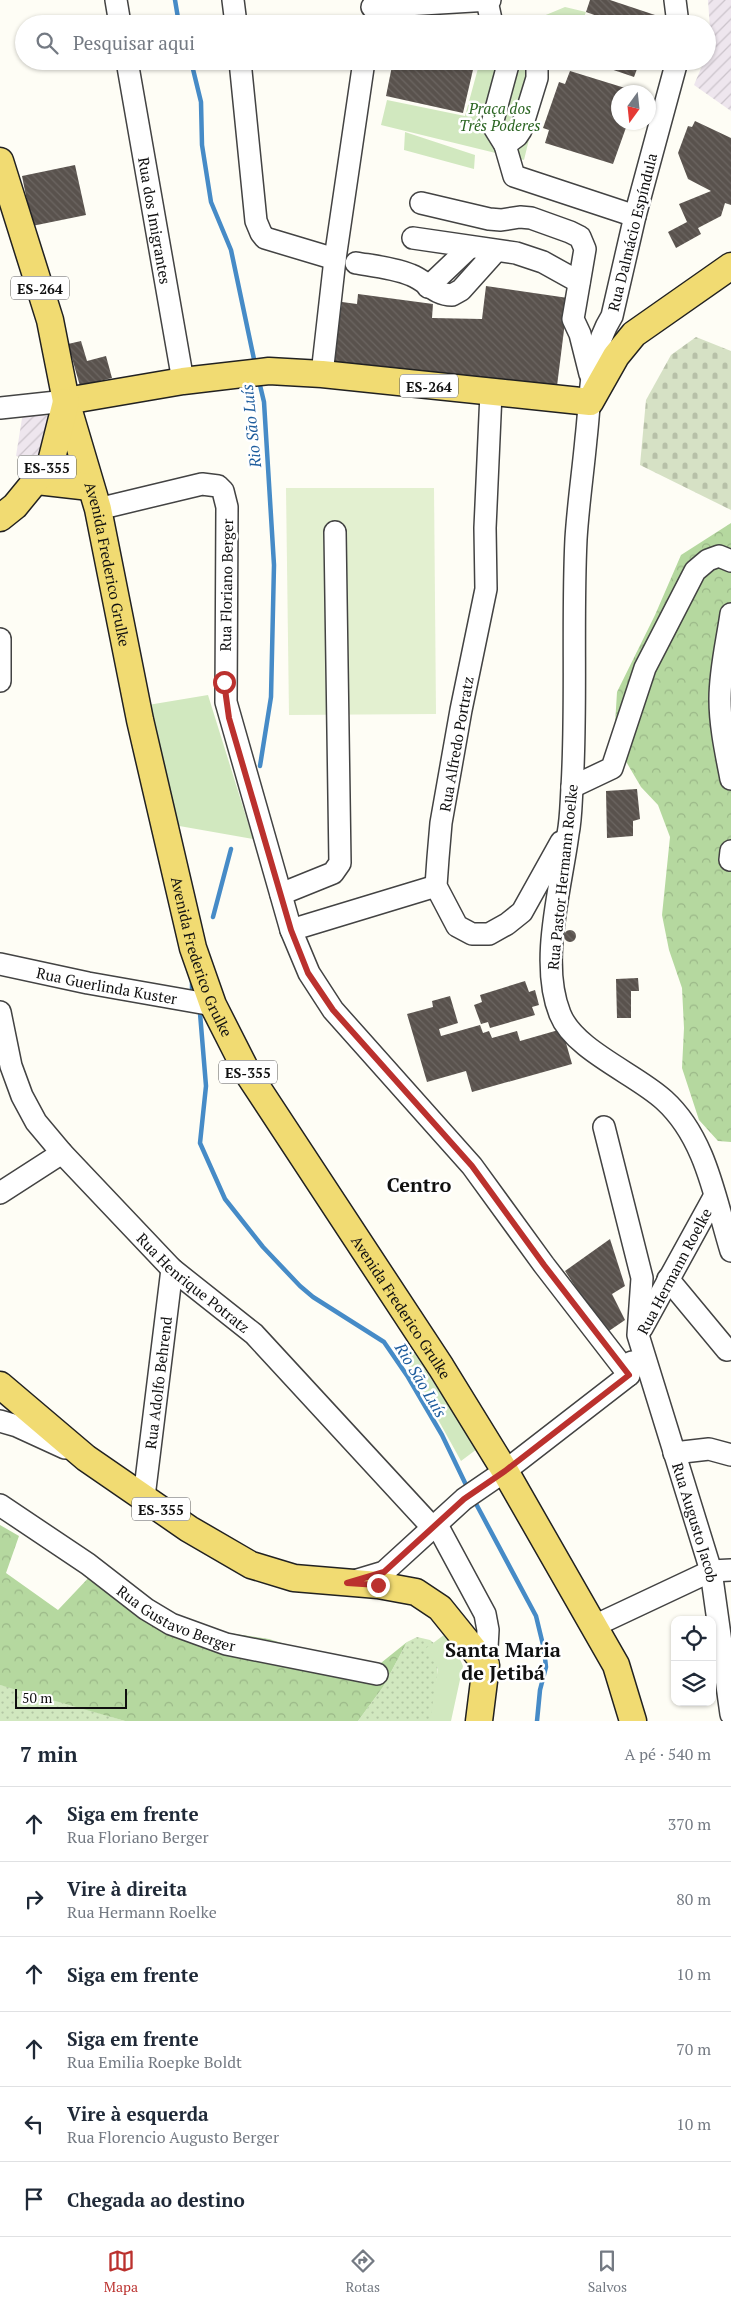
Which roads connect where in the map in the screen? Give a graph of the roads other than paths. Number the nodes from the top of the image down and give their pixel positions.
1 (116, 0) edge
2 (233, 0) edge
3 (488, 0) edge
4 (372, 10) edge
5 (118, 15) edge
6 (235, 15) edge
7 (490, 15) edge
8 (129, 70) edge
9 (241, 70) edge
10 (363, 70) edge
11 (507, 70) edge
12 (536, 70) edge
13 (661, 70) edge
14 (673, 70) edge
15 (656, 97) edge
16 (656, 111) edge
17 (649, 130) edge
18 (505, 145) junction
19 (2, 170) edge
20 (421, 203) dead end
21 (630, 214) junction
22 (413, 238) dead end
23 (470, 247) junction
24 (496, 251) junction
25 (335, 259) junction
26 (356, 262) dead end
27 (731, 266) edge
28 (579, 282) junction
29 (428, 287) junction
30 (322, 374) junction
31 (590, 375) junction
32 (183, 381) junction
33 (492, 393) junction
34 (66, 401) junction
35 (590, 402) junction
36 (0, 408) edge
37 (37, 481) junction
38 (94, 498) junction
39 (0, 518) edge
40 (336, 532) dead end
41 (731, 561) edge
42 (731, 614) edge
43 (729, 637) edge
44 (0, 639) edge
45 (0, 681) edge
46 (731, 780) edge
47 (572, 787) junction
48 (569, 832) junction
49 (436, 886) junction
50 (281, 894) junction
51 (291, 930) junction
52 (0, 964) edge
53 (213, 1005) junction
54 (0, 1012) edge
55 (604, 1127) dead end
56 (62, 1154) junction
57 (0, 1193) edge
58 (714, 1197) junction
59 (731, 1251) edge
60 (172, 1269) junction
61 (668, 1279) junction
62 (638, 1335) junction
63 (727, 1350) dead end
64 (629, 1375) junction
65 (0, 1385) edge
66 (0, 1422) edge
67 (674, 1453) junction
68 (731, 1455) edge
69 (86, 1458) junction
70 (495, 1477) junction
71 (144, 1497) junction
72 (0, 1505) edge
73 (435, 1527) junction
74 (721, 1570) edge
75 (347, 1583) junction
76 (594, 1626) junction
77 (486, 1665) junction
78 (377, 1674) dead end
79 (731, 1714) edge
80 (479, 1721) edge
81 (633, 1721) edge

1 - 5 street
2 - 6 street
3 - 4 street
3 - 7 street
8 - 32 street, Rua dos Imigrantes
9 - 25 street
10 - 25 street
11 - 18 street
12 - 18 street
13 - 15 street
14 - 16 street, Rua Dalmácio Espíndula
17 - 21 street, Rua Dalmácio Espíndula
18 - 21 street
19 - 34 main road, Avenida Frederico Grulke / ES-264
20 - 28 street
21 - 31 street, Rua Dalmácio Espíndula
22 - 23 street
23 - 24 street
23 - 29 street
24 - 28 street
24 - 29 street
25 - 30 street
26 - 29 street
27 - 35 main road
28 - 31 street
30 - 32 main road, ES-264
30 - 33 main road, ES-264
31 - 35 street, Rua Dalmácio Espíndula
32 - 34 main road, ES-264
33 - 35 main road, ES-264
33 - 49 street, Rua Alfredo Portratz
34 - 36 street
34 - 37 main road, ES-355
34 - 38 main road, Avenida Frederico Grulke / ES-355
35 - 47 street, Rua Pastor Hermann Roelke
37 - 38 main road
37 - 39 main road, ES-355
38 - 50 street, Rua Floriano Berger
38 - 53 main road, Avenida Frederico Grulke / ES-355
40 - 50 street
41 - 47 street
42 - 43 street
43 - 46 street
44 - 45 street
47 - 48 street, Rua Pastor Hermann Roelke
48 - 49 street
48 - 58 street, Rua Pastor Hermann Roelke
49 - 51 street
50 - 51 street, Rua Floriano Berger
51 - 64 street, Rua Floriano Berger
52 - 53 street, Rua Guerlinda Kuster
53 - 70 main road, Avenida Frederico Grulke / ES-355
54 - 56 street, Rua Henrique Potratz
55 - 62 street
56 - 57 street
56 - 60 street, Rua Henrique Potratz
58 - 59 street, Rua Pastor Hermann Roelke
58 - 61 street, Rua Hermann Roelke
60 - 71 street, Rua Adolfo Behrend
60 - 73 street, Rua Henrique Potratz
61 - 62 street, Rua Hermann Roelke
61 - 63 street
62 - 64 street, Rua Hermann Roelke
62 - 67 street, Rua Augusto Jacob
64 - 70 street
65 - 69 main road, ES-355
66 - 69 street
67 - 68 street
67 - 74 street, Rua Augusto Jacob
69 - 71 main road, ES-355
70 - 73 street
70 - 76 main road, Avenida Frederico Grulke / ES-355
71 - 75 main road, ES-355
72 - 78 street, Rua Gustavo Berger
73 - 75 street
73 - 77 street, Rua Henrique Potratz
74 - 76 street
74 - 79 street, Rua Augusto Jacob
75 - 77 main road, ES-355
76 - 81 main road, Avenida Frederico Grulke / ES-355
77 - 80 main road

